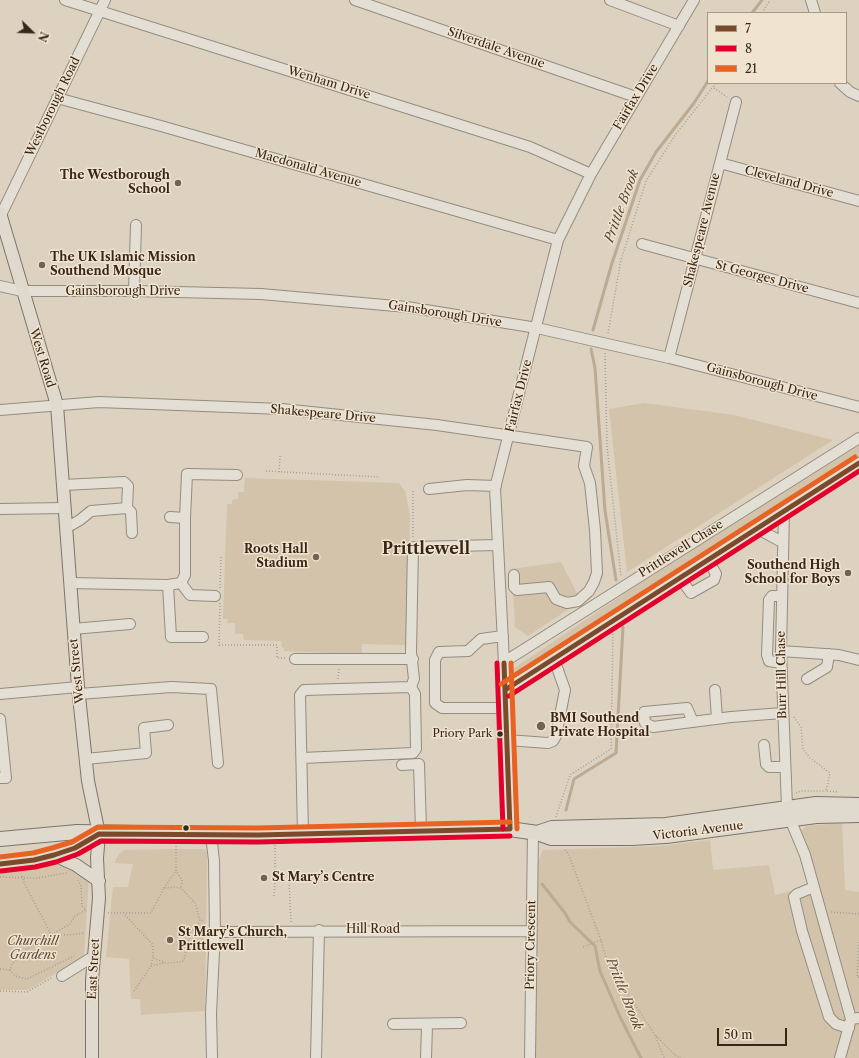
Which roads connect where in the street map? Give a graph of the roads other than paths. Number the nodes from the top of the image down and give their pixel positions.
1 (65, 0) edge
2 (105, 0) edge
3 (355, 0) edge
4 (610, 0) edge
5 (694, 0) edge
6 (811, 0) edge
7 (100, 11) junction
8 (815, 12) edge
9 (679, 26) junction
10 (841, 84) edge
11 (859, 96) edge
12 (636, 97) junction
13 (57, 98) junction
14 (736, 102) road end
15 (720, 163) junction
16 (591, 174) junction
17 (859, 201) edge
18 (0, 214) edge
19 (136, 225) dead end
20 (558, 240) junction
21 (642, 244) dead end
22 (695, 259) junction
23 (0, 286) edge
24 (22, 291) junction
25 (134, 291) junction
26 (859, 303) edge
27 (537, 328) junction
28 (669, 358) junction
29 (57, 405) junction
30 (859, 407) edge
31 (0, 410) edge
32 (509, 435) junction
33 (859, 438) edge
34 (859, 463) edge
35 (237, 475) dead end
36 (63, 485) junction
37 (496, 486) junction
38 (429, 489) dead end
39 (65, 508) junction
40 (127, 508) junction
41 (0, 509) edge
42 (784, 511) junction
43 (170, 517) dead end
44 (185, 518) junction
45 (66, 528) junction
46 (758, 529) junction
47 (132, 533) dead end
48 (782, 542) junction
49 (497, 545) junction
50 (708, 560) junction
51 (514, 576) dead end
52 (680, 578) junction
53 (70, 583) junction
54 (181, 583) junction
55 (168, 585) junction
56 (219, 594) road end
57 (782, 596) junction
58 (130, 624) dead end
59 (73, 629) junction
60 (203, 637) dead end
61 (503, 638) junction
62 (521, 651) junction
63 (781, 651) junction
64 (829, 654) junction
65 (295, 658) road end
66 (413, 659) junction
67 (554, 659) junction
68 (859, 660) edge
69 (504, 662) junction
70 (781, 663) junction
71 (807, 679) dead end
72 (411, 687) junction
73 (505, 690) junction
74 (715, 690) dead end
75 (79, 691) junction
76 (0, 694) edge
77 (506, 708) junction
78 (782, 713) junction
79 (0, 719) edge
80 (717, 719) junction
81 (693, 722) dead end
82 (168, 725) dead end
83 (507, 740) junction
84 (764, 745) dead end
85 (86, 758) junction
86 (302, 758) junction
87 (218, 763) dead end
88 (402, 765) dead end
89 (785, 767) junction
90 (0, 778) edge
91 (859, 805) edge
92 (788, 807) junction
93 (859, 816) edge
94 (421, 830) junction
95 (510, 830) junction
96 (535, 832) junction
97 (99, 834) junction
98 (211, 834) junction
99 (303, 834) junction
100 (0, 839) edge
101 (54, 855) junction
102 (0, 864) edge
103 (99, 881) junction
104 (814, 888) junction
105 (319, 930) junction
106 (531, 931) junction
107 (214, 932) junction
108 (94, 956) junction
109 (60, 975) road end
110 (853, 1022) edge
111 (461, 1023) dead end
112 (393, 1024) dead end
113 (427, 1025) junction
114 (92, 1058) edge
115 (212, 1058) edge
116 (316, 1058) edge
117 (426, 1058) edge
118 (530, 1058) edge
119 (840, 1058) edge

1 - 7 street, Wenham Drive
2 - 7 street, Westborough Road
3 - 12 street, Silverdale Avenue
4 - 9 street
5 - 9 street, Fairfax Drive
6 - 8 street
7 - 13 street, Westborough Road
7 - 16 street, Wenham Drive
9 - 12 street, Fairfax Drive
10 - 11 street
12 - 16 street, Fairfax Drive
13 - 18 street, Westborough Road
13 - 20 street, Macdonald Avenue
14 - 15 street, Shakespeare Avenue
15 - 17 street, Cleveland Drive
15 - 22 street, Shakespeare Avenue
16 - 20 street, Fairfax Drive
18 - 24 main road, West Road
19 - 25 street
20 - 27 street, Fairfax Drive
21 - 22 street, St Georges Drive
22 - 26 street, St Georges Drive
22 - 28 street, Shakespeare Avenue
23 - 24 street, Gainsborough Drive
24 - 25 street, Gainsborough Drive
24 - 29 main road, West Road
25 - 27 street, Gainsborough Drive
27 - 28 street, Gainsborough Drive
27 - 32 street, Fairfax Drive
28 - 30 street, Gainsborough Drive
29 - 31 street, Shakespeare Drive
29 - 32 street, Shakespeare Drive
29 - 36 main road, West Road
32 - 37 street, Fairfax Drive
32 - 51 street, Shakespeare Drive
33 - 62 street, Prittlewell Chase
34 - 42 street, Prittlewell Chase
35 - 44 street
36 - 39 main road, West Road
36 - 40 street
37 - 38 street
37 - 49 street, Fairfax Drive
39 - 41 street
39 - 45 main road, West Street
40 - 45 street
40 - 47 street
42 - 46 street, Prittlewell Chase
42 - 48 street, Burr Hill Chase
43 - 44 street
44 - 54 street
45 - 53 main road, West Street
46 - 48 street
46 - 50 street, Prittlewell Chase
48 - 57 street, Burr Hill Chase
49 - 61 street, Fairfax Drive
49 - 66 street
50 - 52 street, Prittlewell Chase
50 - 52 street
52 - 67 street, Prittlewell Chase
53 - 55 street
53 - 59 main road, West Street
54 - 55 street
54 - 56 street
55 - 60 street
57 - 63 street, Burr Hill Chase
57 - 70 street
58 - 59 street
59 - 75 main road, West Street
61 - 62 street
61 - 69 street, Fairfax Drive
61 - 77 street
62 - 69 street, Prittlewell Chase
63 - 64 street
63 - 70 street, Burr Hill Chase
64 - 68 street
64 - 71 street
65 - 66 street
66 - 72 street
67 - 73 street, Prittlewell Chase
67 - 83 street
69 - 73 street, Fairfax Drive
70 - 78 street, Burr Hill Chase
72 - 86 street
72 - 86 street
73 - 77 street, Fairfax Drive
74 - 80 street
75 - 76 street
75 - 85 main road, West Street
75 - 87 street
77 - 83 street, Fairfax Drive
78 - 80 street
78 - 89 street, Burr Hill Chase
79 - 90 street
80 - 81 street
82 - 85 street
83 - 95 street, Fairfax Drive
84 - 89 street
85 - 97 main road, West Street
86 - 99 street
88 - 94 street
89 - 92 street, Burr Hill Chase
91 - 92 highway, Victoria Avenue
92 - 93 highway, Victoria Avenue
92 - 96 highway, Victoria Avenue
92 - 104 street
94 - 95 highway, Victoria Avenue
94 - 99 highway, Victoria Avenue
95 - 96 highway, Victoria Avenue
96 - 106 street, Priory Crescent
97 - 98 highway, Victoria Avenue
97 - 100 highway, Victoria Avenue
97 - 101 highway, Victoria Avenue
97 - 103 main road, East Street
98 - 99 highway, Victoria Avenue
98 - 107 street
101 - 102 highway, Victoria Avenue
101 - 103 main road
103 - 108 main road, East Street
104 - 110 street
104 - 110 street
105 - 106 street, Hill Road
105 - 107 street, Hill Road
105 - 116 street
106 - 118 street, Priory Crescent
107 - 115 street
108 - 109 street
108 - 114 main road, East Street
110 - 119 street
111 - 113 street
112 - 113 street
113 - 117 street

